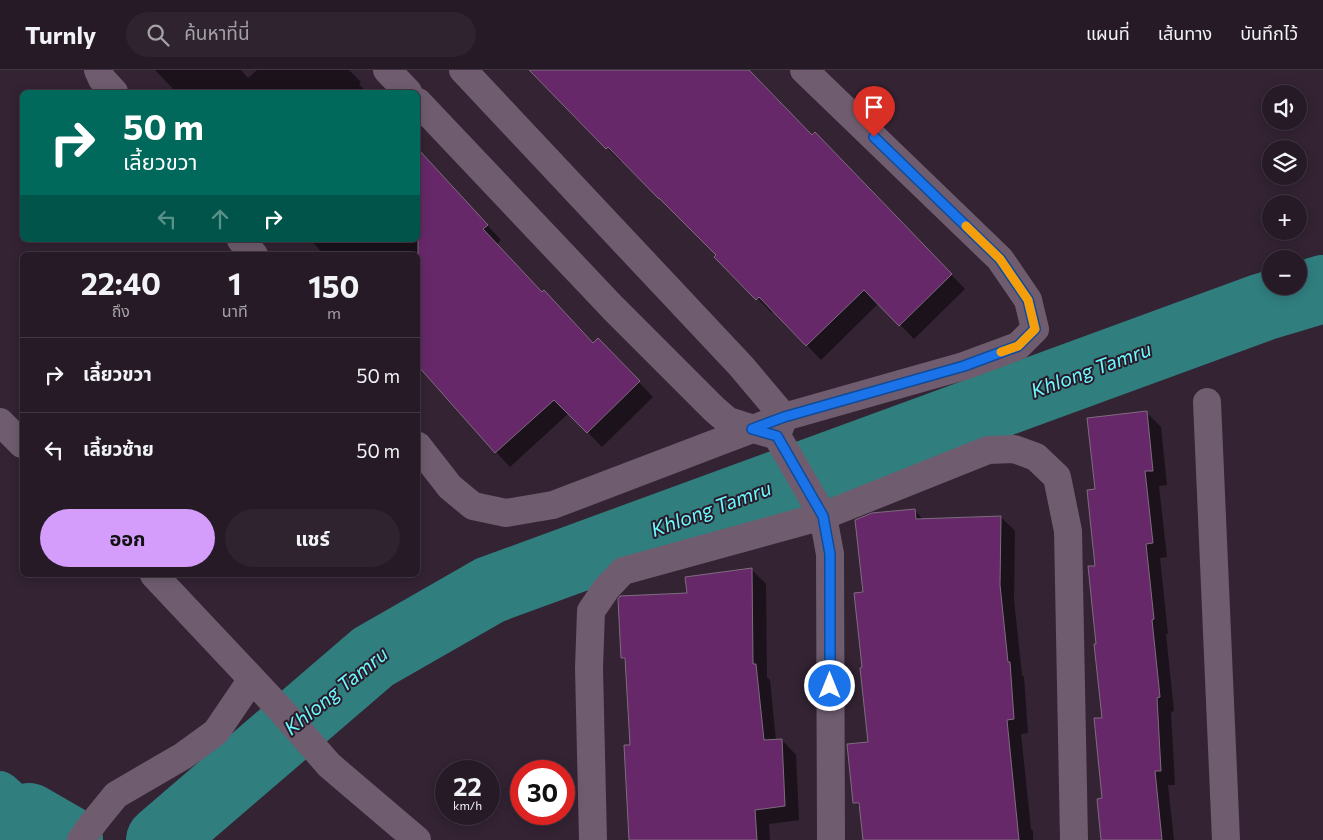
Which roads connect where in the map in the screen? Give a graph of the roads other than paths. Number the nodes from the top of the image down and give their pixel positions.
1 (98, 70) edge
2 (387, 70) edge
3 (464, 70) edge
4 (804, 70) edge
5 (112, 90) edge
6 (406, 90) edge
7 (420, 104) edge
8 (243, 242) edge
9 (251, 252) edge
10 (1207, 402) dead end
11 (0, 422) edge
12 (774, 432) junction
13 (20, 442) edge
14 (420, 449) edge
15 (823, 516) junction
16 (156, 577) edge
17 (252, 679) junction
18 (87, 831) edge
19 (417, 840) edge
20 (593, 840) edge
21 (831, 840) edge
22 (1074, 840) edge
23 (1226, 840) edge

1 - 5 street
2 - 6 street
3 - 12 street
4 - 12 street
7 - 12 street
8 - 9 street
10 - 23 street
11 - 13 street
12 - 14 street
12 - 15 street
15 - 20 street
15 - 21 street
15 - 22 street
16 - 17 street
17 - 18 street
17 - 19 street

